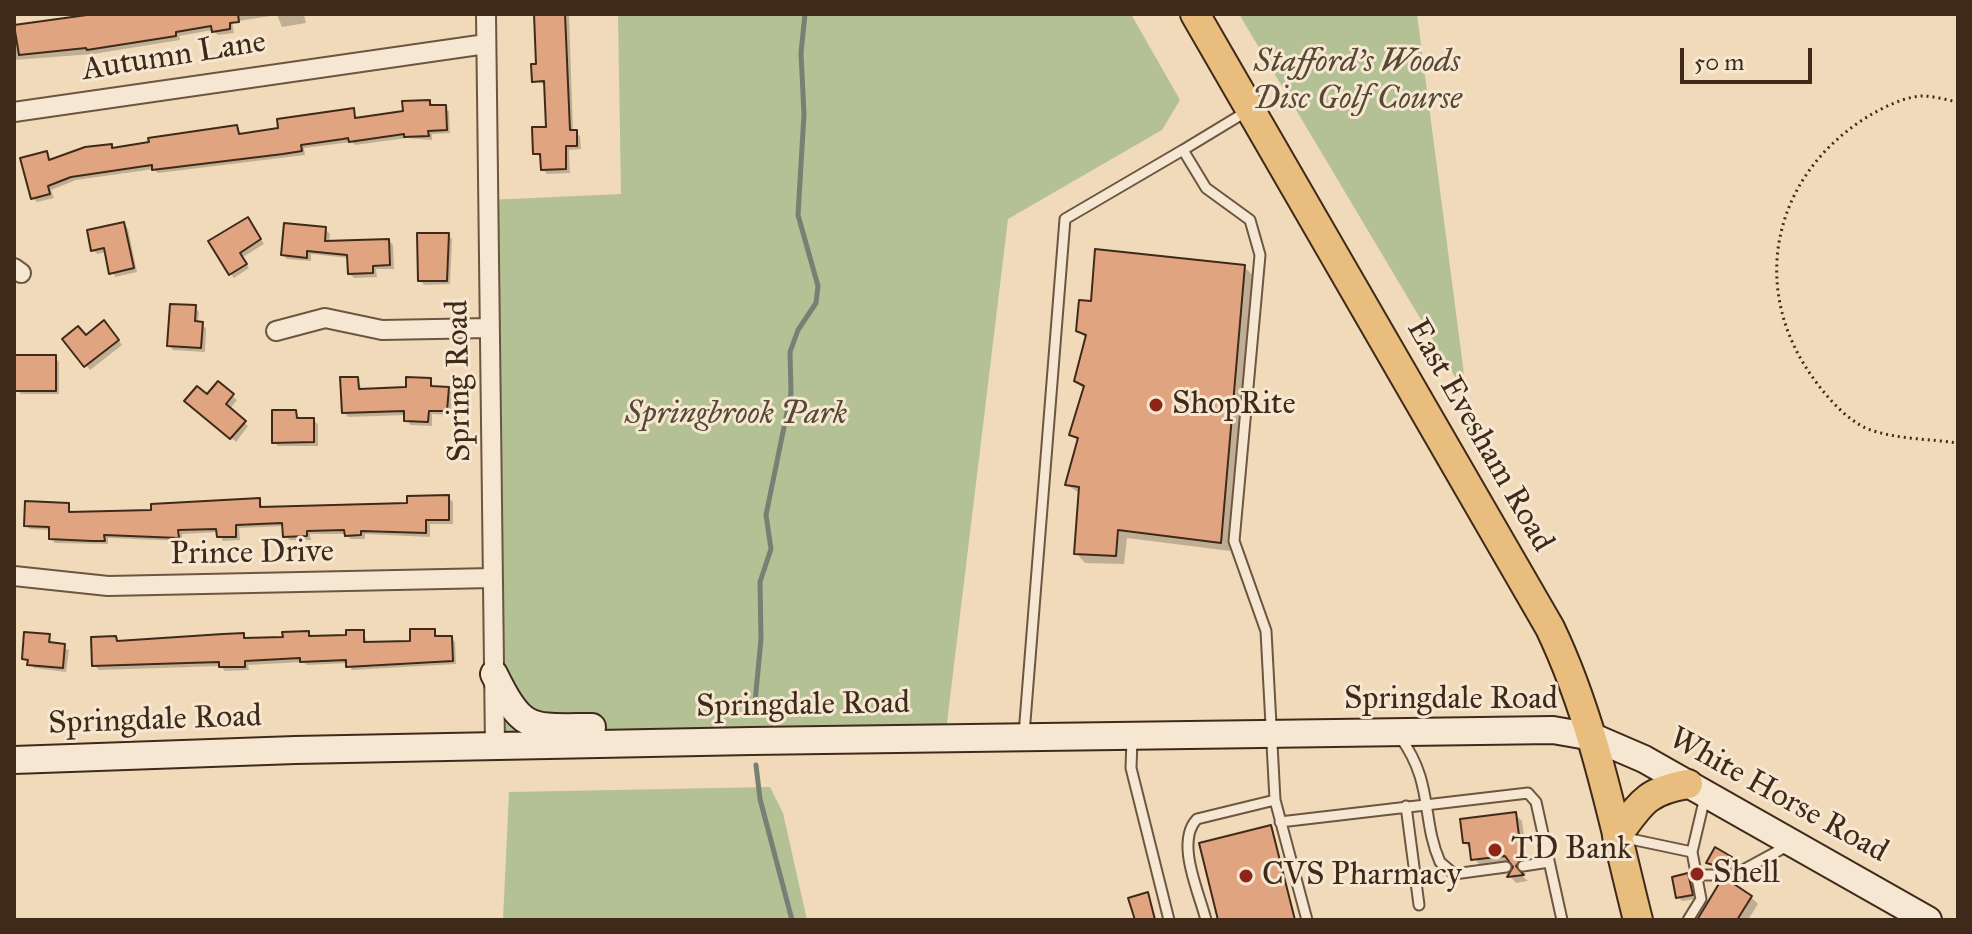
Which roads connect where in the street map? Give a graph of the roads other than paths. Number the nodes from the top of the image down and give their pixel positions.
1 (486, 14) edge
2 (1195, 14) edge
3 (486, 44) junction
4 (1250, 109) junction
5 (14, 112) edge
6 (1183, 150) junction
7 (489, 328) junction
8 (276, 331) dead end
9 (14, 576) edge
10 (492, 578) junction
11 (494, 674) junction
12 (1397, 732) junction
13 (1271, 735) junction
14 (1132, 736) junction
15 (1593, 737) junction
16 (1024, 738) junction
17 (700, 742) junction
18 (495, 746) junction
19 (14, 760) edge
20 (1696, 789) junction
21 (1275, 800) junction
22 (1429, 804) junction
23 (1406, 806) junction
24 (1280, 822) junction
25 (1617, 836) junction
26 (1792, 844) junction
27 (1692, 852) junction
28 (1549, 862) junction
29 (1523, 866) dead end
30 (1506, 867) dead end
31 (1696, 875) junction
32 (1419, 905) dead end
33 (1169, 920) edge
34 (1206, 920) edge
35 (1307, 920) edge
36 (1562, 920) edge
37 (1638, 920) edge
38 (1688, 920) edge
39 (1928, 920) edge

1 - 3 street, Spring Road
2 - 4 main road, East Evesham Road
3 - 5 street, Autumn Lane
3 - 7 street, Spring Road
4 - 6 lane
4 - 15 main road, East Evesham Road
6 - 13 lane
6 - 16 lane
7 - 8 street
7 - 10 street, Spring Road
9 - 10 street, Prince Drive
10 - 11 street, Spring Road
11 - 17 main road
11 - 18 street, Spring Road
12 - 13 main road, Springdale Road
12 - 15 main road, Springdale Road
12 - 22 lane
13 - 14 main road, Springdale Road
13 - 21 lane
14 - 16 main road, Springdale Road
14 - 33 lane
15 - 20 main road, White Horse Road
15 - 25 main road, East Evesham Road
16 - 17 main road, Springdale Road
17 - 18 main road, Springdale Road
18 - 19 main road, Springdale Road
20 - 25 main road
20 - 26 main road, White Horse Road
20 - 27 lane
21 - 24 lane
21 - 34 lane
22 - 23 lane
22 - 28 lane
22 - 30 lane
23 - 24 lane
23 - 32 lane
24 - 35 lane
25 - 27 lane
25 - 37 main road, East Evesham Road
26 - 31 lane
26 - 39 main road, White Horse Road
27 - 31 lane
28 - 29 lane
28 - 36 lane
31 - 38 lane

